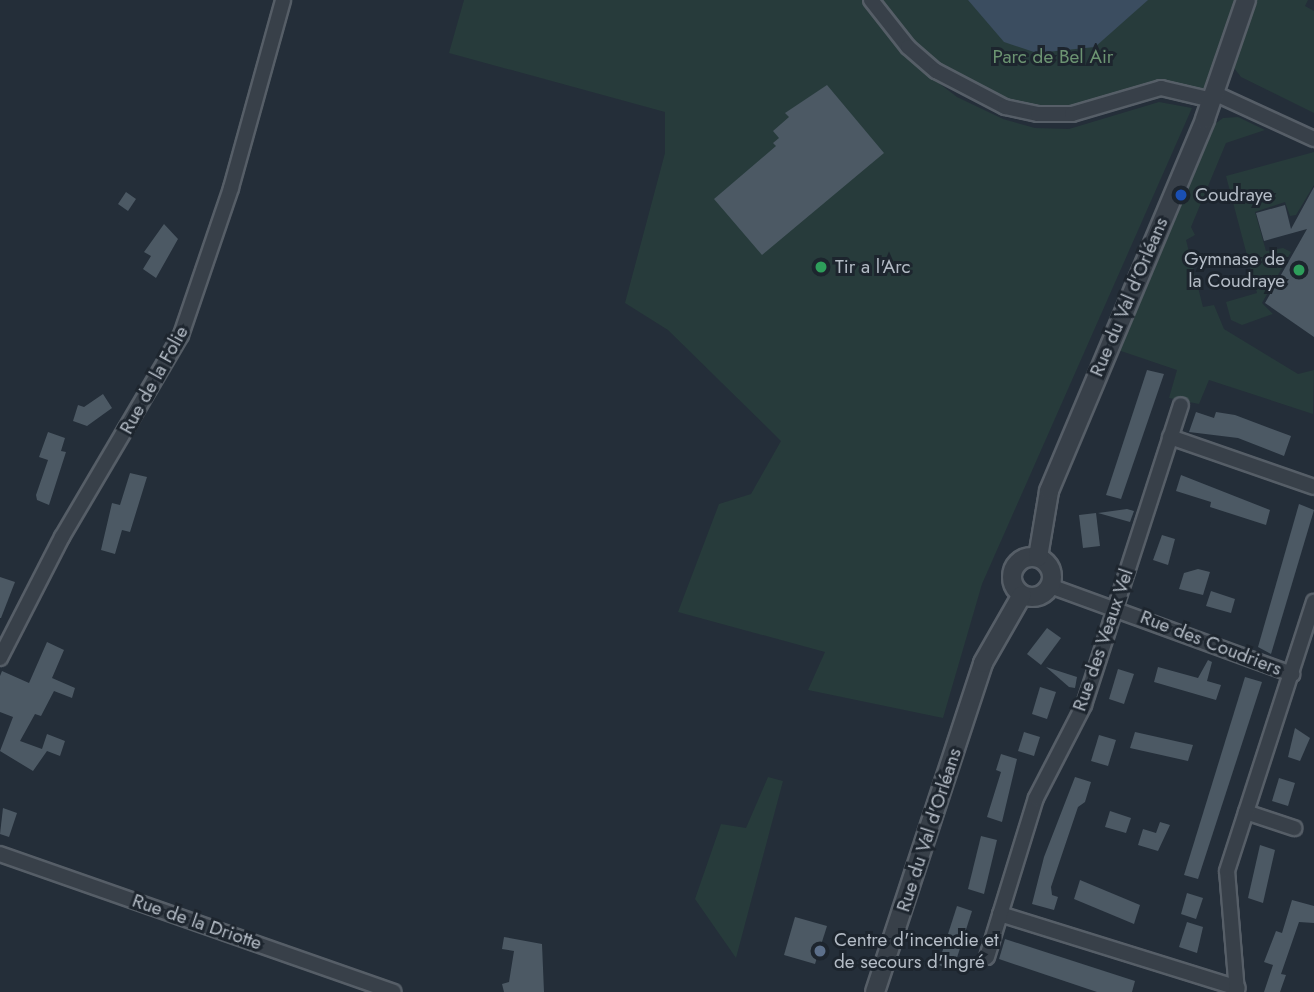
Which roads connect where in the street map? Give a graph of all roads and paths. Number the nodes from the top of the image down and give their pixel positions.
1 (283, 0) edge
2 (871, 0) edge
3 (1246, 0) edge
4 (1213, 96) junction
5 (1314, 139) edge
6 (1181, 405) dead end
7 (1170, 437) junction
8 (1314, 486) edge
9 (1038, 558) junction
10 (1050, 586) junction
11 (1023, 595) junction
12 (1314, 602) edge
13 (1114, 608) junction
14 (0, 658) edge
15 (1292, 674) junction
16 (1246, 812) junction
17 (1294, 828) dead end
18 (0, 854) edge
19 (1000, 914) junction
20 (987, 957) dead end
21 (1237, 990) edge
22 (393, 992) edge
23 (875, 992) edge

1 - 14 street, Rue de la Folie
2 - 4 street
3 - 4 street, Rue du Val d'Orléans
4 - 5 street
4 - 9 street, Rue du Val d'Orléans
6 - 7 street, Rue des Veaux Vel
7 - 8 street
7 - 13 street, Rue des Veaux Vel
9 - 10 street
9 - 11 street
10 - 11 street
10 - 13 street, Rue des Coudriers
11 - 23 street, Rue du Val d'Orléans
12 - 15 street
13 - 15 street, Rue des Coudriers
13 - 19 street, Rue des Veaux Vel
15 - 16 street
16 - 17 street
16 - 21 street
18 - 22 street, Rue de la Driotte
19 - 20 street, Rue des Veaux Vel
19 - 21 street

